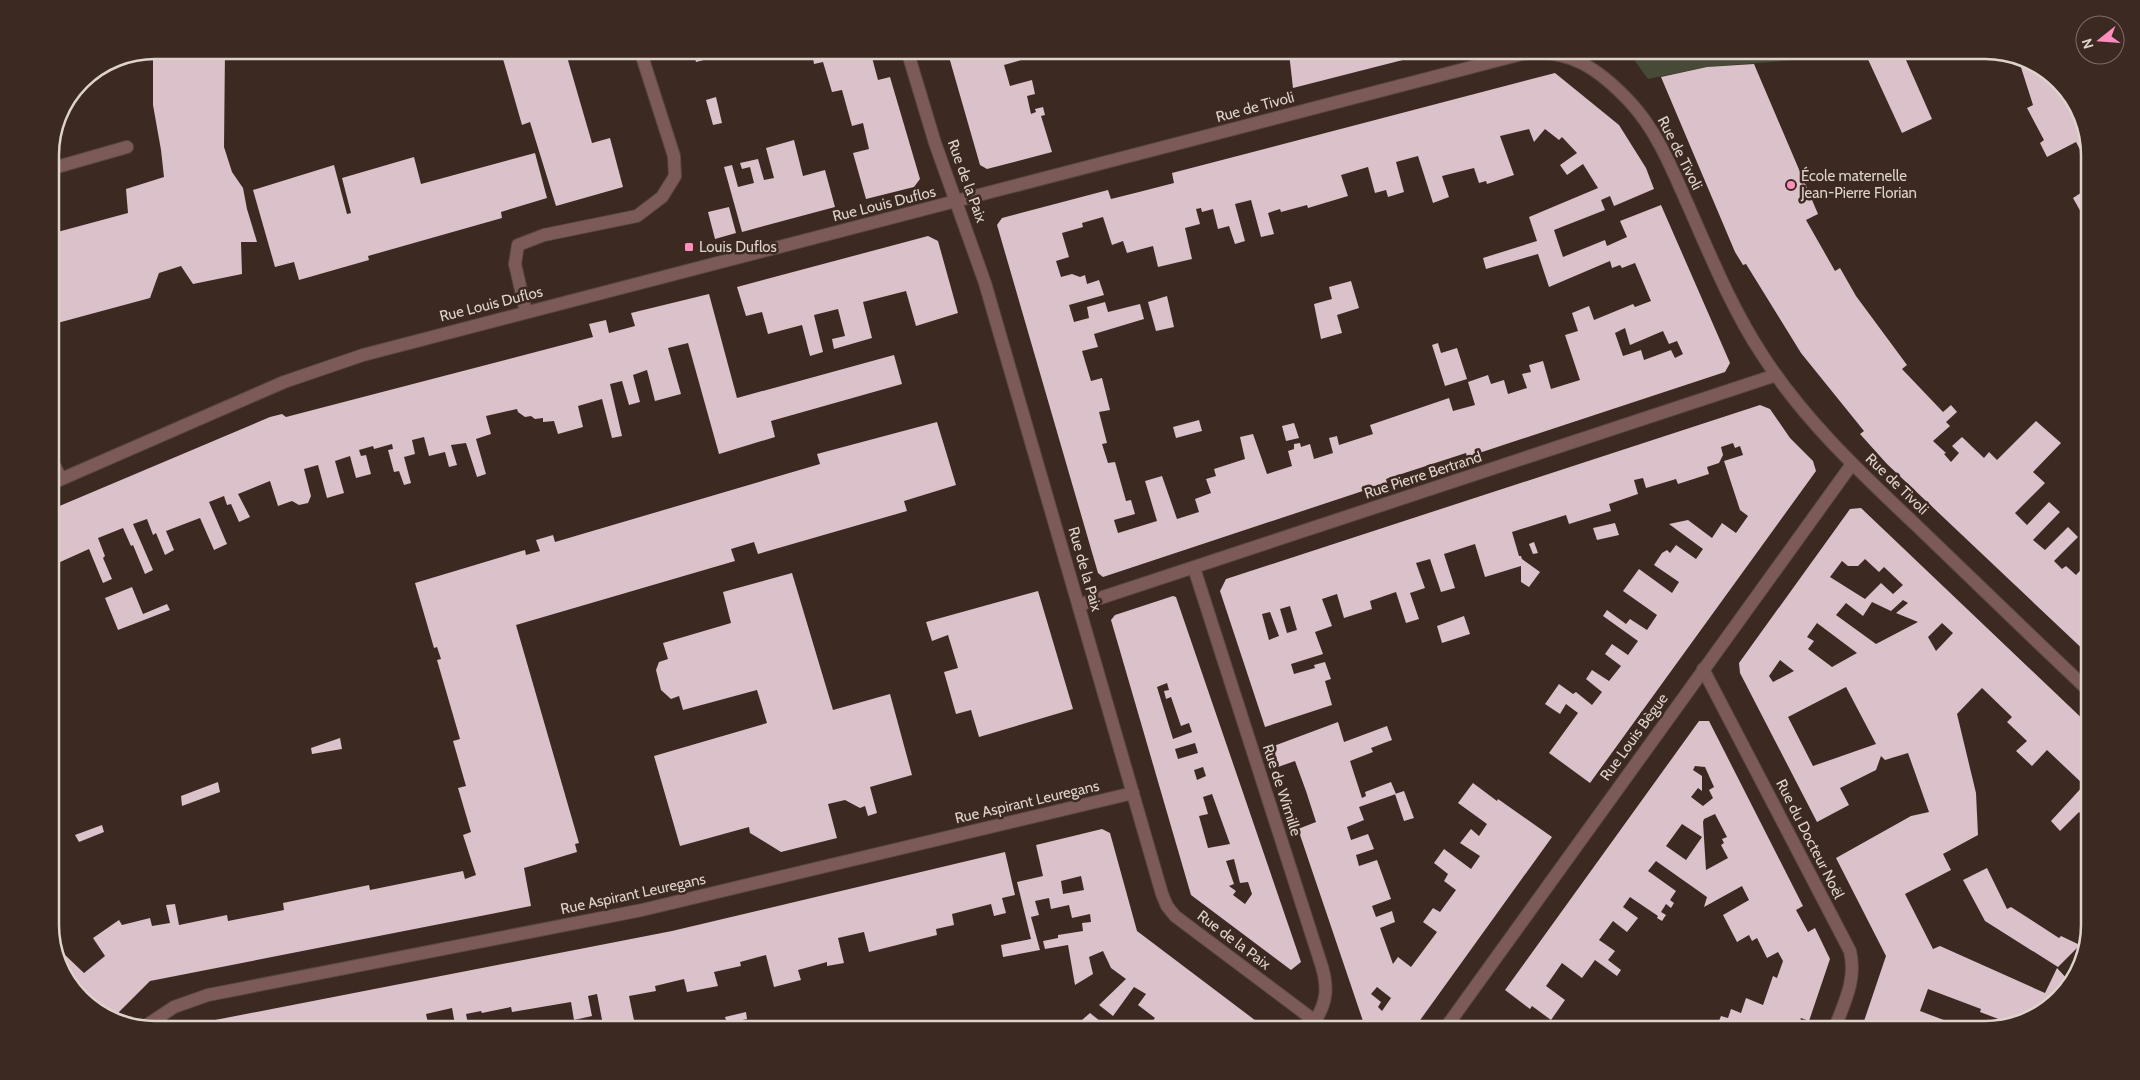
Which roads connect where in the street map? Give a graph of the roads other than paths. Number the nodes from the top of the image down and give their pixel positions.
1 (643, 59) edge
2 (910, 59) edge
3 (1503, 59) edge
4 (1573, 59) edge
5 (127, 147) dead end
6 (59, 166) edge
7 (956, 202) junction
8 (526, 312) junction
9 (1776, 375) junction
10 (1852, 464) junction
11 (59, 481) edge
12 (1194, 568) junction
13 (1079, 605) junction
14 (1703, 669) junction
15 (2081, 683) edge
16 (1133, 794) junction
17 (153, 1021) edge
18 (1315, 1021) joint
19 (1450, 1021) edge
20 (1837, 1021) edge

1 - 8 street
2 - 7 street, Rue de la Paix
3 - 7 street, Rue de Tivoli
4 - 9 street, Rue de Tivoli
5 - 6 street
7 - 8 street, Rue Louis Duflos
7 - 13 street, Rue de la Paix
8 - 11 street, Rue Louis Duflos
9 - 10 street, Rue de Tivoli
9 - 12 street, Rue Pierre Bertrand
10 - 14 street, Rue Louis Bègue
10 - 15 street, Rue de Tivoli
12 - 13 street, Rue Pierre Bertrand
12 - 18 street, Rue de Wimille
13 - 16 street, Rue de la Paix
14 - 19 street, Rue Louis Bègue
14 - 20 street, Rue du Docteur Noël
16 - 17 street, Rue Aspirant Leuregans
16 - 18 street, Rue de la Paix

